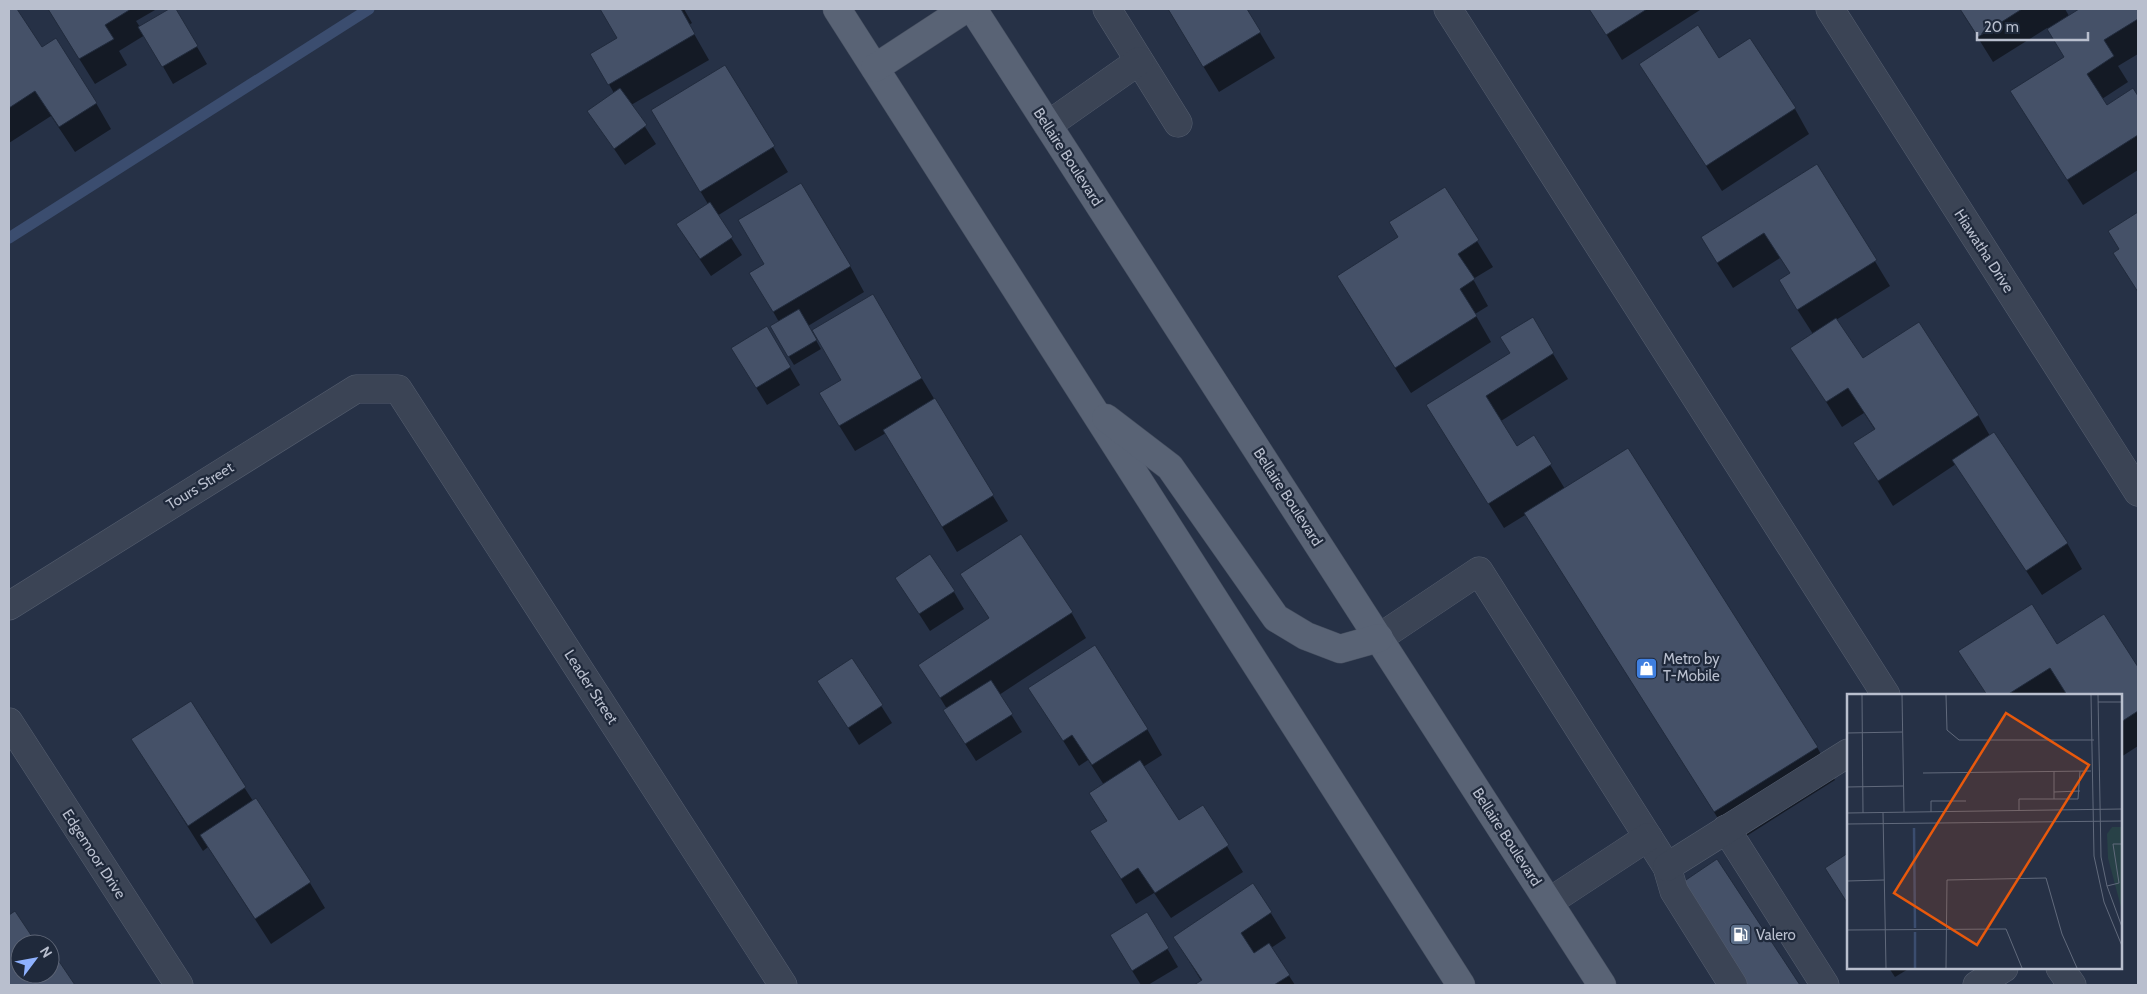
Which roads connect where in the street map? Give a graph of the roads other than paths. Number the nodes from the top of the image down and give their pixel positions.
1 (836, 9) edge
2 (966, 9) edge
3 (973, 9) edge
4 (1107, 9) edge
5 (1448, 9) edge
6 (1830, 9) edge
7 (1139, 61) junction
8 (875, 68) junction
9 (1178, 123) dead end
10 (1048, 125) junction
11 (398, 389) joint
12 (1090, 407) junction
13 (2138, 492) edge
14 (9, 606) edge
15 (1379, 638) junction
16 (1885, 694) edge
17 (9, 722) edge
18 (1847, 754) edge
19 (1726, 829) junction
20 (1648, 837) junction
21 (1667, 867) junction
22 (1548, 902) junction
23 (2002, 969) edge
24 (2061, 969) edge
25 (178, 985) edge
26 (783, 985) edge
27 (1461, 985) edge
28 (1602, 985) edge
29 (1733, 985) edge
30 (1825, 985) edge
31 (1977, 985) edge
32 (2072, 985) edge

1 - 8 main road
2 - 8 main road
3 - 10 main road, Bellaire Boulevard
4 - 7 street
5 - 16 street
6 - 13 street, Hiawatha Drive
7 - 9 street
7 - 10 street
8 - 12 main road
10 - 15 main road, Bellaire Boulevard
11 - 14 street, Tours Street
11 - 26 street, Leader Street
12 - 15 main road
12 - 27 main road
15 - 20 street
15 - 22 main road, Bellaire Boulevard
17 - 25 street, Edgemoor Drive
18 - 19 street
19 - 21 street
19 - 30 street
20 - 21 street
20 - 22 street
21 - 29 street
22 - 28 main road, Bellaire Boulevard
23 - 31 street
24 - 32 street

